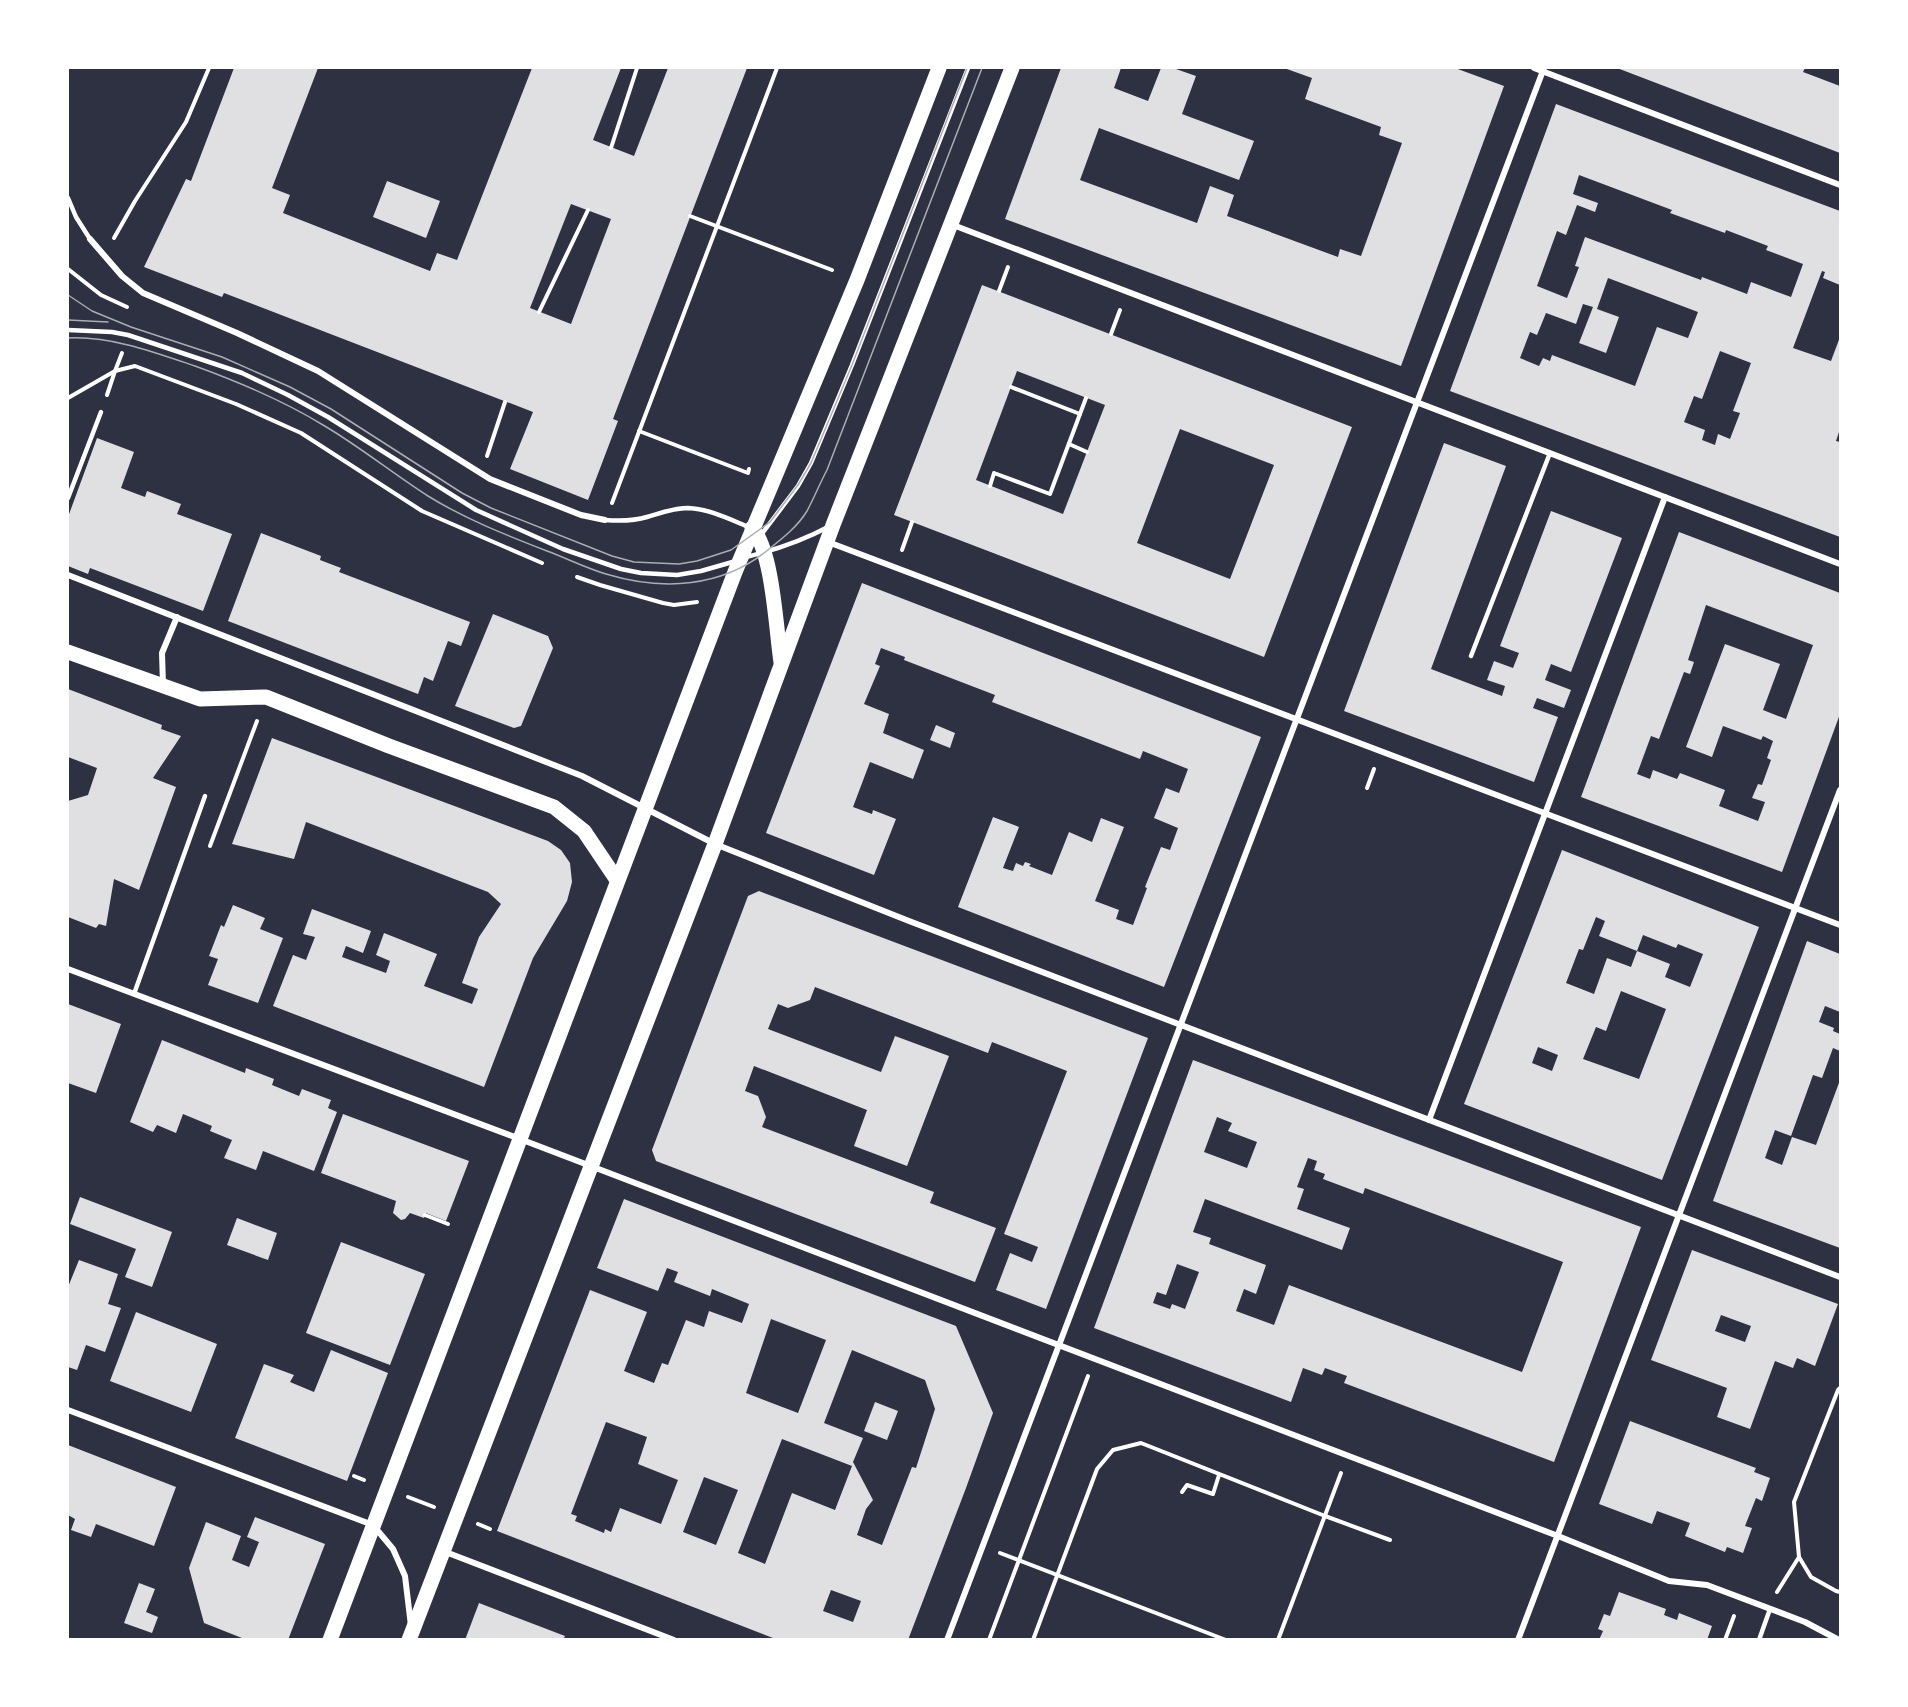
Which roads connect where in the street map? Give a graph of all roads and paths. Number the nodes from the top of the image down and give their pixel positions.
1 (209, 68) edge
2 (637, 68) edge
3 (777, 68) edge
4 (939, 68) edge
5 (968, 68) edge
6 (1012, 68) edge
7 (1534, 68) edge
8 (1543, 69) edge
9 (611, 148) dead end
10 (1840, 185) edge
11 (68, 198) edge
12 (588, 210) dead end
13 (690, 216) dead end
14 (952, 224) junction
15 (716, 226) junction
16 (90, 239) joint
17 (1014, 248) junction
18 (105, 258) junction
19 (68, 269) edge
20 (828, 281) dead end
21 (999, 291) dead end
22 (1127, 291) junction
23 (129, 307) dead end
24 (539, 312) dead end
25 (68, 330) edge
26 (1111, 334) dead end
27 (156, 369) dead end
28 (148, 371) junction
29 (1011, 387) dead end
30 (1086, 398) dead end
31 (505, 402) dead end
32 (1417, 402) junction
33 (100, 412) joint
34 (1080, 414) junction
35 (639, 431) junction
36 (1069, 444) junction
37 (1087, 452) dead end
38 (1550, 453) junction
39 (752, 462) dead end
40 (481, 473) junction
41 (990, 486) dead end
42 (1665, 497) junction
43 (68, 498) edge
44 (605, 520) junction
45 (912, 522) dead end
46 (833, 525) junction
47 (755, 533) junction
48 (828, 542) junction
49 (764, 554) junction
50 (744, 558) junction
51 (1840, 564) edge
52 (548, 566) dead end
53 (895, 567) junction
54 (569, 573) dead end
55 (68, 575) edge
56 (674, 605) dead end
57 (177, 617) junction
58 (68, 652) edge
59 (1472, 656) dead end
60 (781, 665) junction
61 (163, 687) junction
62 (266, 698) junction
63 (1297, 718) junction
64 (1840, 790) edge
65 (205, 796) dead end
66 (645, 809) junction
67 (1545, 813) junction
68 (221, 816) dead end
69 (715, 844) junction
70 (617, 880) junction
71 (1796, 909) junction
72 (1840, 925) edge
73 (68, 969) edge
74 (134, 994) junction
75 (1181, 1025) junction
76 (1429, 1120) junction
77 (520, 1139) junction
78 (591, 1167) junction
79 (425, 1215) dead end
80 (1679, 1215) junction
81 (448, 1224) dead end
82 (1840, 1277) edge
83 (1059, 1346) junction
84 (1095, 1359) junction
85 (1840, 1388) edge
86 (68, 1410) edge
87 (1347, 1456) junction
88 (1220, 1475) junction
89 (354, 1476) dead end
90 (387, 1489) junction
91 (1182, 1492) dead end
92 (456, 1516) junction
93 (1324, 1516) junction
94 (373, 1525) junction
95 (489, 1529) dead end
96 (1558, 1536) junction
97 (1390, 1540) dead end
98 (443, 1551) junction
99 (1799, 1557) junction
100 (1019, 1560) junction
101 (1057, 1575) junction
102 (1840, 1592) edge
103 (1775, 1595) dead end
104 (1740, 1598) junction
105 (1770, 1608) junction
106 (410, 1637) edge
107 (330, 1640) edge
108 (674, 1640) edge
109 (947, 1640) edge
110 (989, 1640) edge
111 (1033, 1640) edge
112 (1226, 1640) edge
113 (1278, 1640) edge
114 (1518, 1640) edge
115 (1725, 1640) edge
116 (1759, 1640) edge
117 (1839, 1640) edge

1 - 18 path
2 - 9 path
3 - 15 path
4 - 47 main road
5 - 47 lane
6 - 14 main road
7 - 8 street
8 - 10 street
8 - 32 street
11 - 16 lane
12 - 24 path
13 - 15 path
14 - 17 street
14 - 46 main road
15 - 20 path
15 - 35 path
16 - 18 street
17 - 21 path
17 - 22 street
18 - 40 street
19 - 23 path
22 - 26 path
22 - 32 street
25 - 50 lane
27 - 28 path
28 - 33 path
28 - 52 path
29 - 34 path
30 - 34 path
31 - 40 path
32 - 38 street
32 - 63 street
33 - 43 lane
34 - 36 path
35 - 39 path
35 - 44 path
36 - 37 path
36 - 41 path
38 - 42 street
38 - 59 lane
40 - 44 street
42 - 51 street
42 - 67 street
44 - 47 lane
45 - 53 path
46 - 48 main road
46 - 49 lane
47 - 49 main road
47 - 50 main road
48 - 53 street
48 - 60 main road
49 - 50 lane
49 - 60 main road
50 - 66 main road
53 - 63 street
54 - 56 path
55 - 57 street
57 - 61 street
57 - 66 street
58 - 61 main road
60 - 69 main road
61 - 62 main road
62 - 68 path
62 - 70 main road
63 - 67 street
63 - 75 street
64 - 71 street
65 - 74 lane
66 - 69 street
66 - 70 main road
67 - 71 street
67 - 76 street
69 - 75 street
69 - 78 main road
70 - 77 main road
71 - 72 street
71 - 80 street
73 - 74 street
74 - 77 street
75 - 76 street
75 - 83 street
76 - 80 street
77 - 78 street
77 - 90 main road
78 - 83 street
78 - 92 main road
79 - 81 path
80 - 82 street
80 - 96 street
83 - 84 street
83 - 109 street
84 - 87 street
84 - 100 path
85 - 99 path
86 - 94 street
87 - 93 path
87 - 96 street
88 - 91 path
88 - 93 path
88 - 101 path
89 - 90 path
90 - 92 path
90 - 94 main road
92 - 95 path
92 - 98 main road
93 - 97 path
93 - 113 path
94 - 106 street
94 - 107 main road
96 - 104 street
96 - 114 street
98 - 106 main road
98 - 108 street
99 - 102 path
99 - 103 path
100 - 101 path
100 - 110 path
101 - 111 path
101 - 112 path
104 - 105 street
104 - 115 path
105 - 116 lane
105 - 117 street

